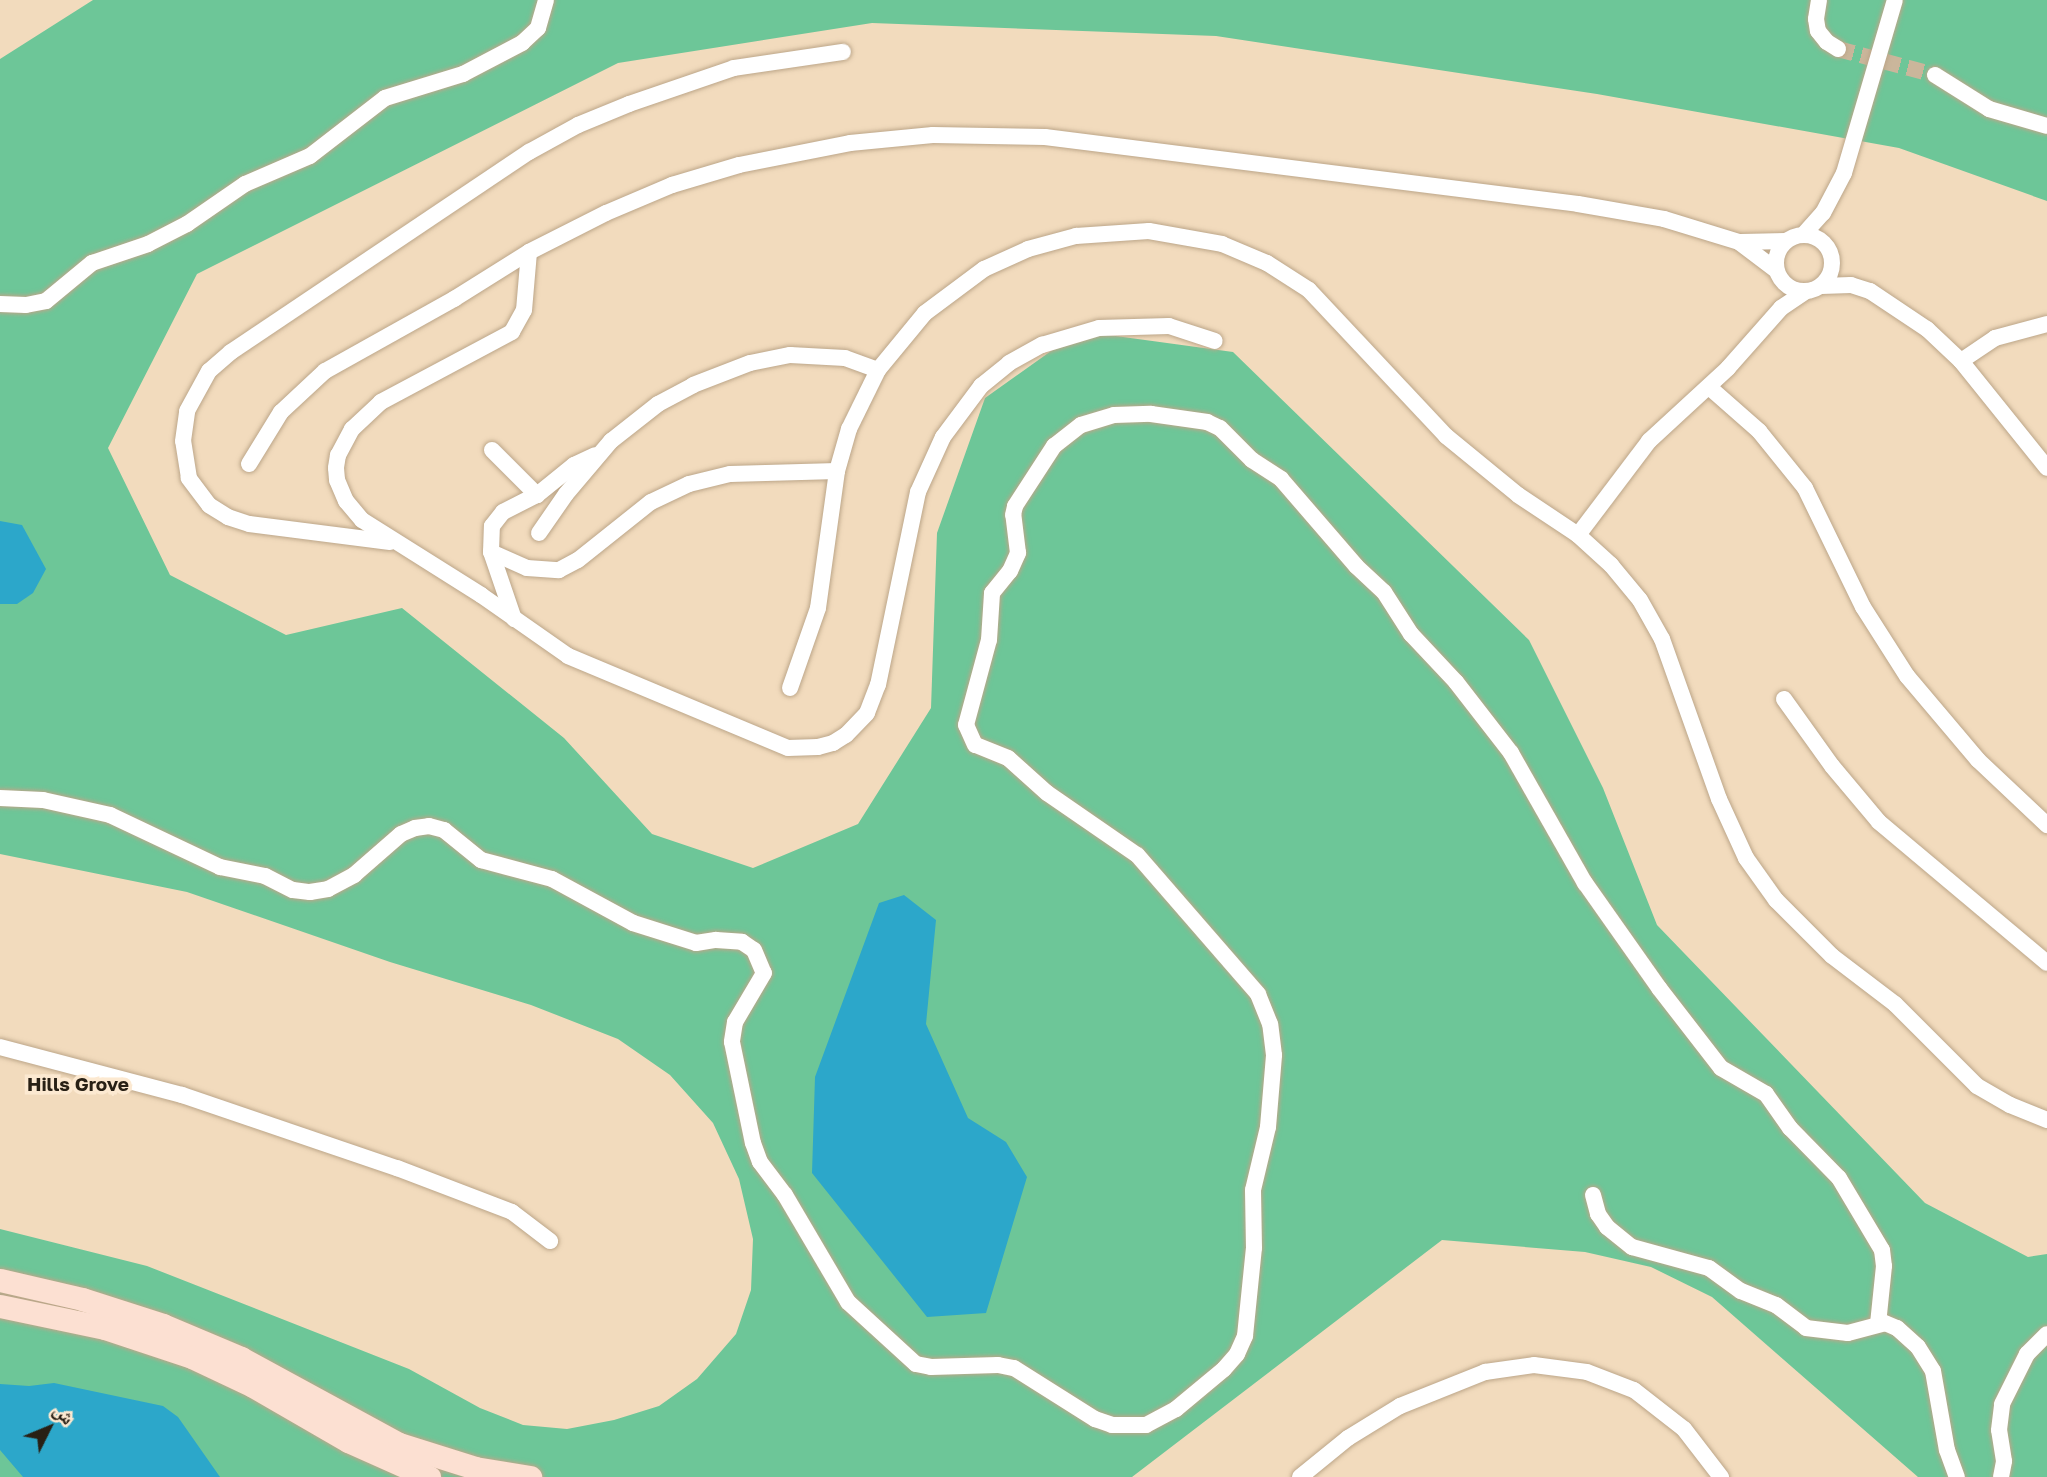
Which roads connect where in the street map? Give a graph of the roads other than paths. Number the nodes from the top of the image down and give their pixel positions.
1 (546, 0) edge
2 (1819, 0) edge
3 (1895, 0) edge
4 (1839, 49) tunnel mouth
5 (843, 52) dead end
6 (1935, 75) tunnel mouth
7 (2047, 126) edge
8 (1831, 201) junction
9 (1803, 235) junction
10 (1786, 241) junction
11 (1739, 242) junction
12 (1825, 245) junction
13 (529, 252) junction
14 (1832, 264) junction
15 (1778, 274) junction
16 (1813, 289) junction
17 (1870, 291) junction
18 (0, 304) edge
19 (1776, 313) junction
20 (2047, 324) edge
21 (1215, 341) dead end
22 (1961, 361) junction
23 (878, 370) junction
24 (1709, 387) junction
25 (492, 450) dead end
26 (600, 453) junction
27 (249, 464) dead end
28 (2047, 468) edge
29 (837, 471) junction
30 (537, 495) junction
31 (540, 533) dead end
32 (1578, 535) junction
33 (396, 542) junction
34 (491, 552) junction
35 (514, 619) junction
36 (790, 688) dead end
37 (1784, 699) dead end
38 (0, 798) edge
39 (2047, 825) edge
40 (2047, 963) edge
41 (0, 1047) edge
42 (2047, 1120) edge
43 (1592, 1195) dead end
44 (550, 1241) dead end
45 (0, 1280) edge
46 (0, 1306) edge
47 (1878, 1324) junction
48 (2047, 1334) edge
49 (429, 1477) edge
50 (530, 1477) edge
51 (1300, 1477) edge
52 (1721, 1477) edge
53 (1956, 1477) edge
54 (2001, 1477) edge

1 - 18 street
2 - 4 street
3 - 8 street
5 - 33 street
6 - 7 street
8 - 9 street
8 - 12 street
9 - 10 street
9 - 12 street
10 - 11 street
10 - 15 street
11 - 13 street
11 - 15 street
12 - 14 street
13 - 27 street
13 - 33 street
14 - 16 street
14 - 17 street
15 - 16 street
15 - 19 street
16 - 17 street
16 - 19 street
17 - 22 street
19 - 24 street
20 - 22 street
21 - 35 street
22 - 28 street
23 - 26 street
23 - 29 street
23 - 32 street
24 - 32 street
24 - 39 street
25 - 30 street
26 - 30 street
26 - 31 street
29 - 34 street
29 - 36 street
30 - 34 street
32 - 42 street
33 - 35 street
34 - 35 street
37 - 40 street
38 - 47 street
41 - 44 street
43 - 47 street
45 - 50 street
46 - 49 street
47 - 53 street
48 - 54 street
51 - 52 street

